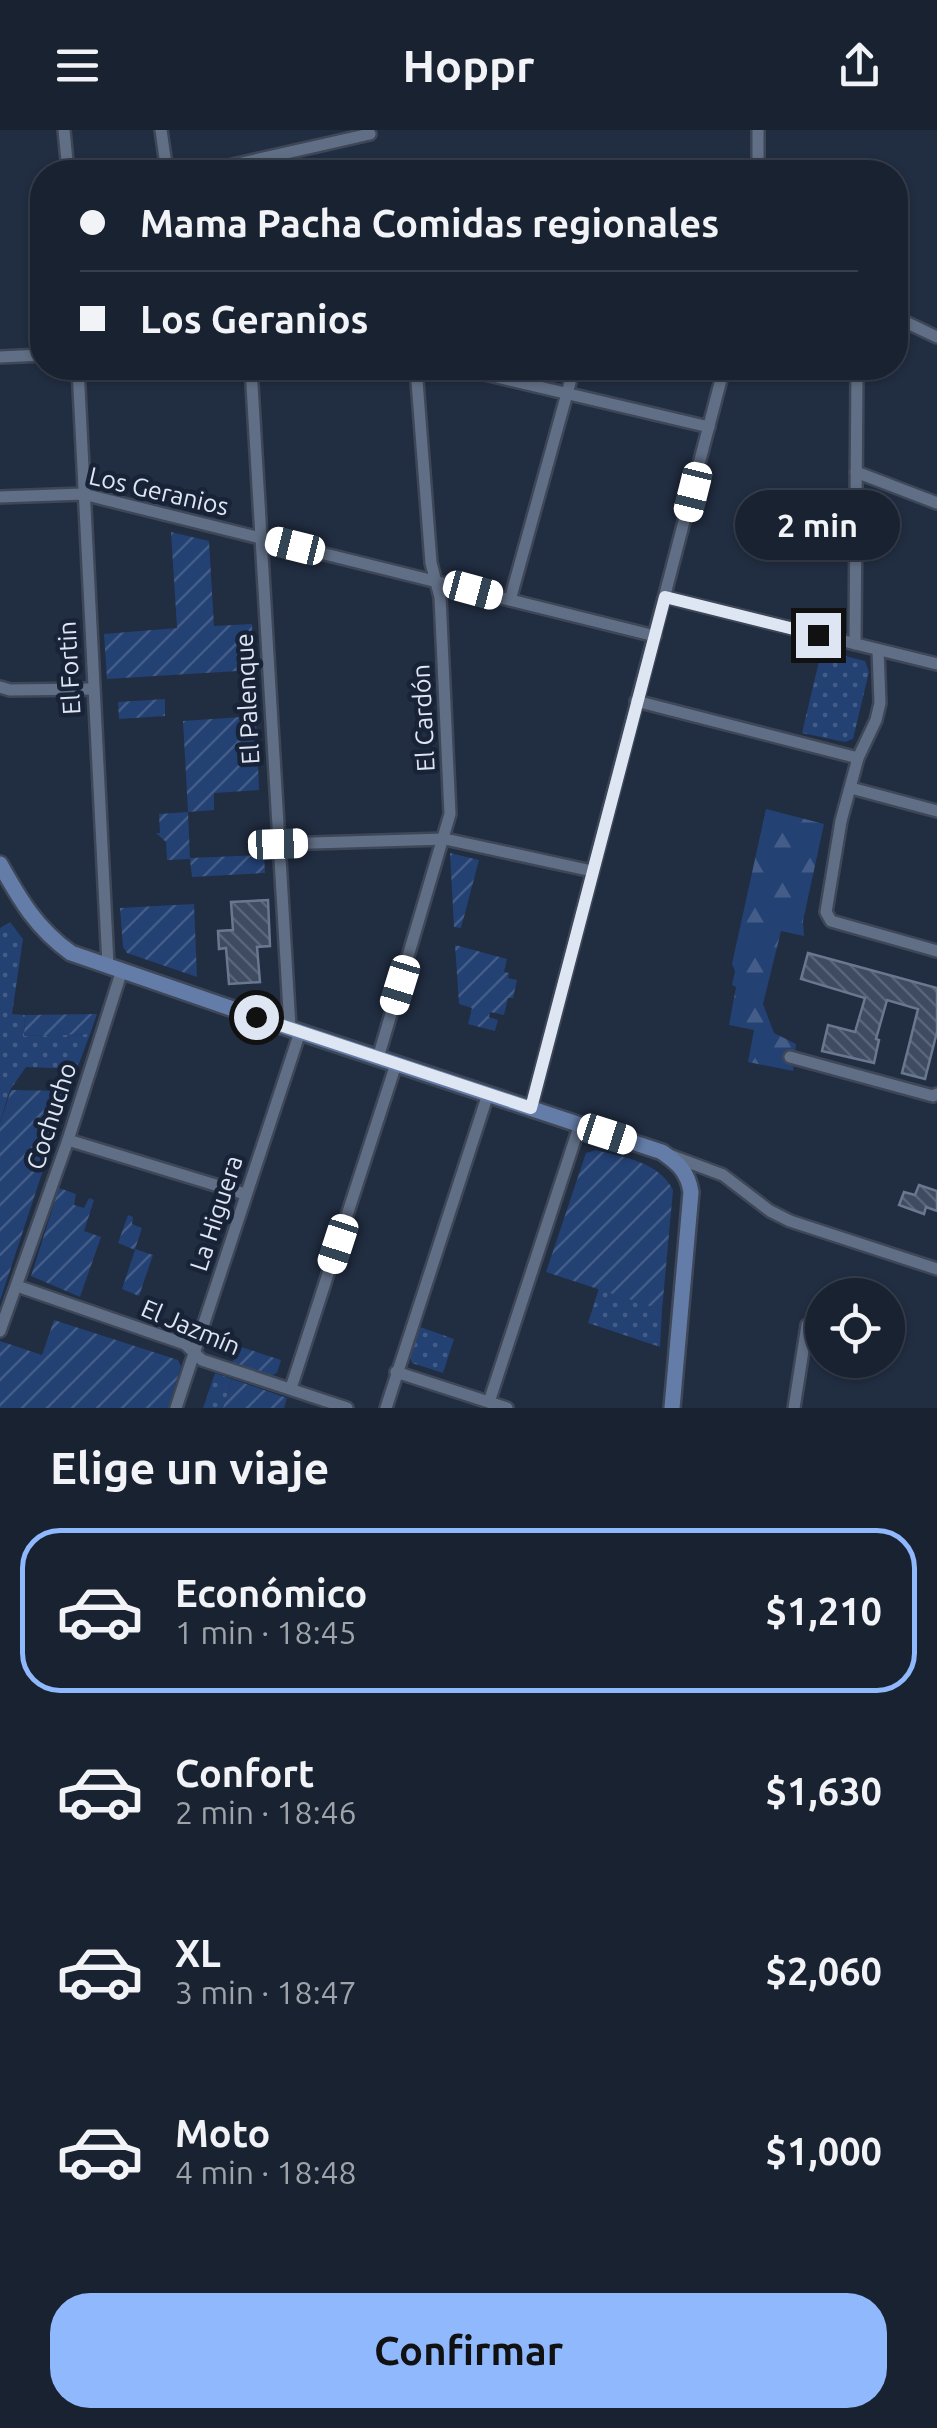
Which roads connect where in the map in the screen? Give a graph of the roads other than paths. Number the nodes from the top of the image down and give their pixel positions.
1 (64, 130) edge
2 (161, 130) edge
3 (758, 130) edge
4 (370, 134) dead end
5 (67, 160) edge
6 (165, 160) edge
7 (270, 160) edge
8 (758, 160) edge
9 (908, 323) edge
10 (937, 337) edge
11 (30, 355) edge
12 (0, 357) edge
13 (78, 380) edge
14 (252, 380) edge
15 (417, 380) edge
16 (507, 380) edge
17 (570, 380) edge
18 (721, 380) edge
19 (857, 380) edge
20 (566, 395) junction
21 (710, 427) junction
22 (856, 472) junction
23 (83, 494) junction
24 (0, 497) edge
25 (937, 503) edge
26 (260, 538) junction
27 (436, 581) junction
28 (665, 597) junction
29 (510, 600) junction
30 (654, 636) junction
31 (856, 644) junction
32 (878, 650) junction
33 (937, 664) edge
34 (0, 687) edge
35 (93, 689) junction
36 (636, 701) junction
37 (858, 758) junction
38 (851, 788) junction
39 (937, 811) edge
40 (445, 839) junction
41 (278, 844) junction
42 (0, 864) edge
43 (592, 870) junction
44 (937, 951) edge
45 (115, 968) junction
46 (295, 1030) junction
47 (790, 1057) dead end
48 (378, 1058) junction
49 (396, 1064) junction
50 (488, 1094) junction
51 (937, 1094) edge
52 (531, 1108) junction
53 (580, 1124) junction
54 (68, 1140) junction
55 (662, 1152) junction
56 (245, 1194) junction
57 (937, 1268) edge
58 (17, 1286) junction
59 (0, 1331) edge
60 (805, 1337) edge
61 (195, 1353) junction
62 (396, 1372) junction
63 (291, 1388) junction
64 (489, 1402) junction
65 (176, 1408) edge
66 (347, 1408) edge
67 (386, 1408) edge
68 (507, 1408) edge
69 (672, 1408) edge
70 (794, 1408) edge

1 - 5 street
2 - 6 street
3 - 8 street
4 - 7 street
9 - 10 street
11 - 12 street
13 - 23 street, El Fortin
14 - 26 street, El Palenque
15 - 27 street, El Cardón
16 - 20 street
17 - 20 street
18 - 21 street
19 - 22 street
20 - 21 street
20 - 29 street
21 - 28 street
22 - 25 street
22 - 31 street
23 - 24 street, Los Geranios
23 - 26 street, Los Geranios
23 - 35 street, El Fortin
26 - 27 street, Los Geranios
26 - 41 street, El Palenque
27 - 29 street, Los Geranios
27 - 40 street, El Cardón
28 - 30 street
28 - 31 street
29 - 30 street, Los Geranios
30 - 36 street
31 - 32 street
32 - 33 street
32 - 37 street
34 - 35 street
35 - 45 street, El Fortin
36 - 37 street
36 - 43 street
37 - 38 street
38 - 39 street
38 - 44 street
40 - 41 street
40 - 43 street
40 - 48 street, El Cardón
41 - 46 street, El Palenque
42 - 45 main road
43 - 52 street
45 - 46 main road
45 - 54 street, Cochucho
46 - 48 main road
46 - 56 street, La Higuera
47 - 51 street
48 - 49 main road
49 - 50 main road
49 - 63 street
50 - 52 main road
50 - 62 street
52 - 53 main road
53 - 55 main road
53 - 64 street
54 - 56 street
54 - 58 street, Cochucho
55 - 57 street
55 - 69 main road
56 - 61 street, La Higuera
58 - 59 street, Cochucho
58 - 61 street, El Jazmín
60 - 70 street
61 - 63 street, El Jazmín
61 - 65 street, La Higuera
62 - 64 street
62 - 67 street
63 - 66 street, El Jazmín
64 - 68 street

